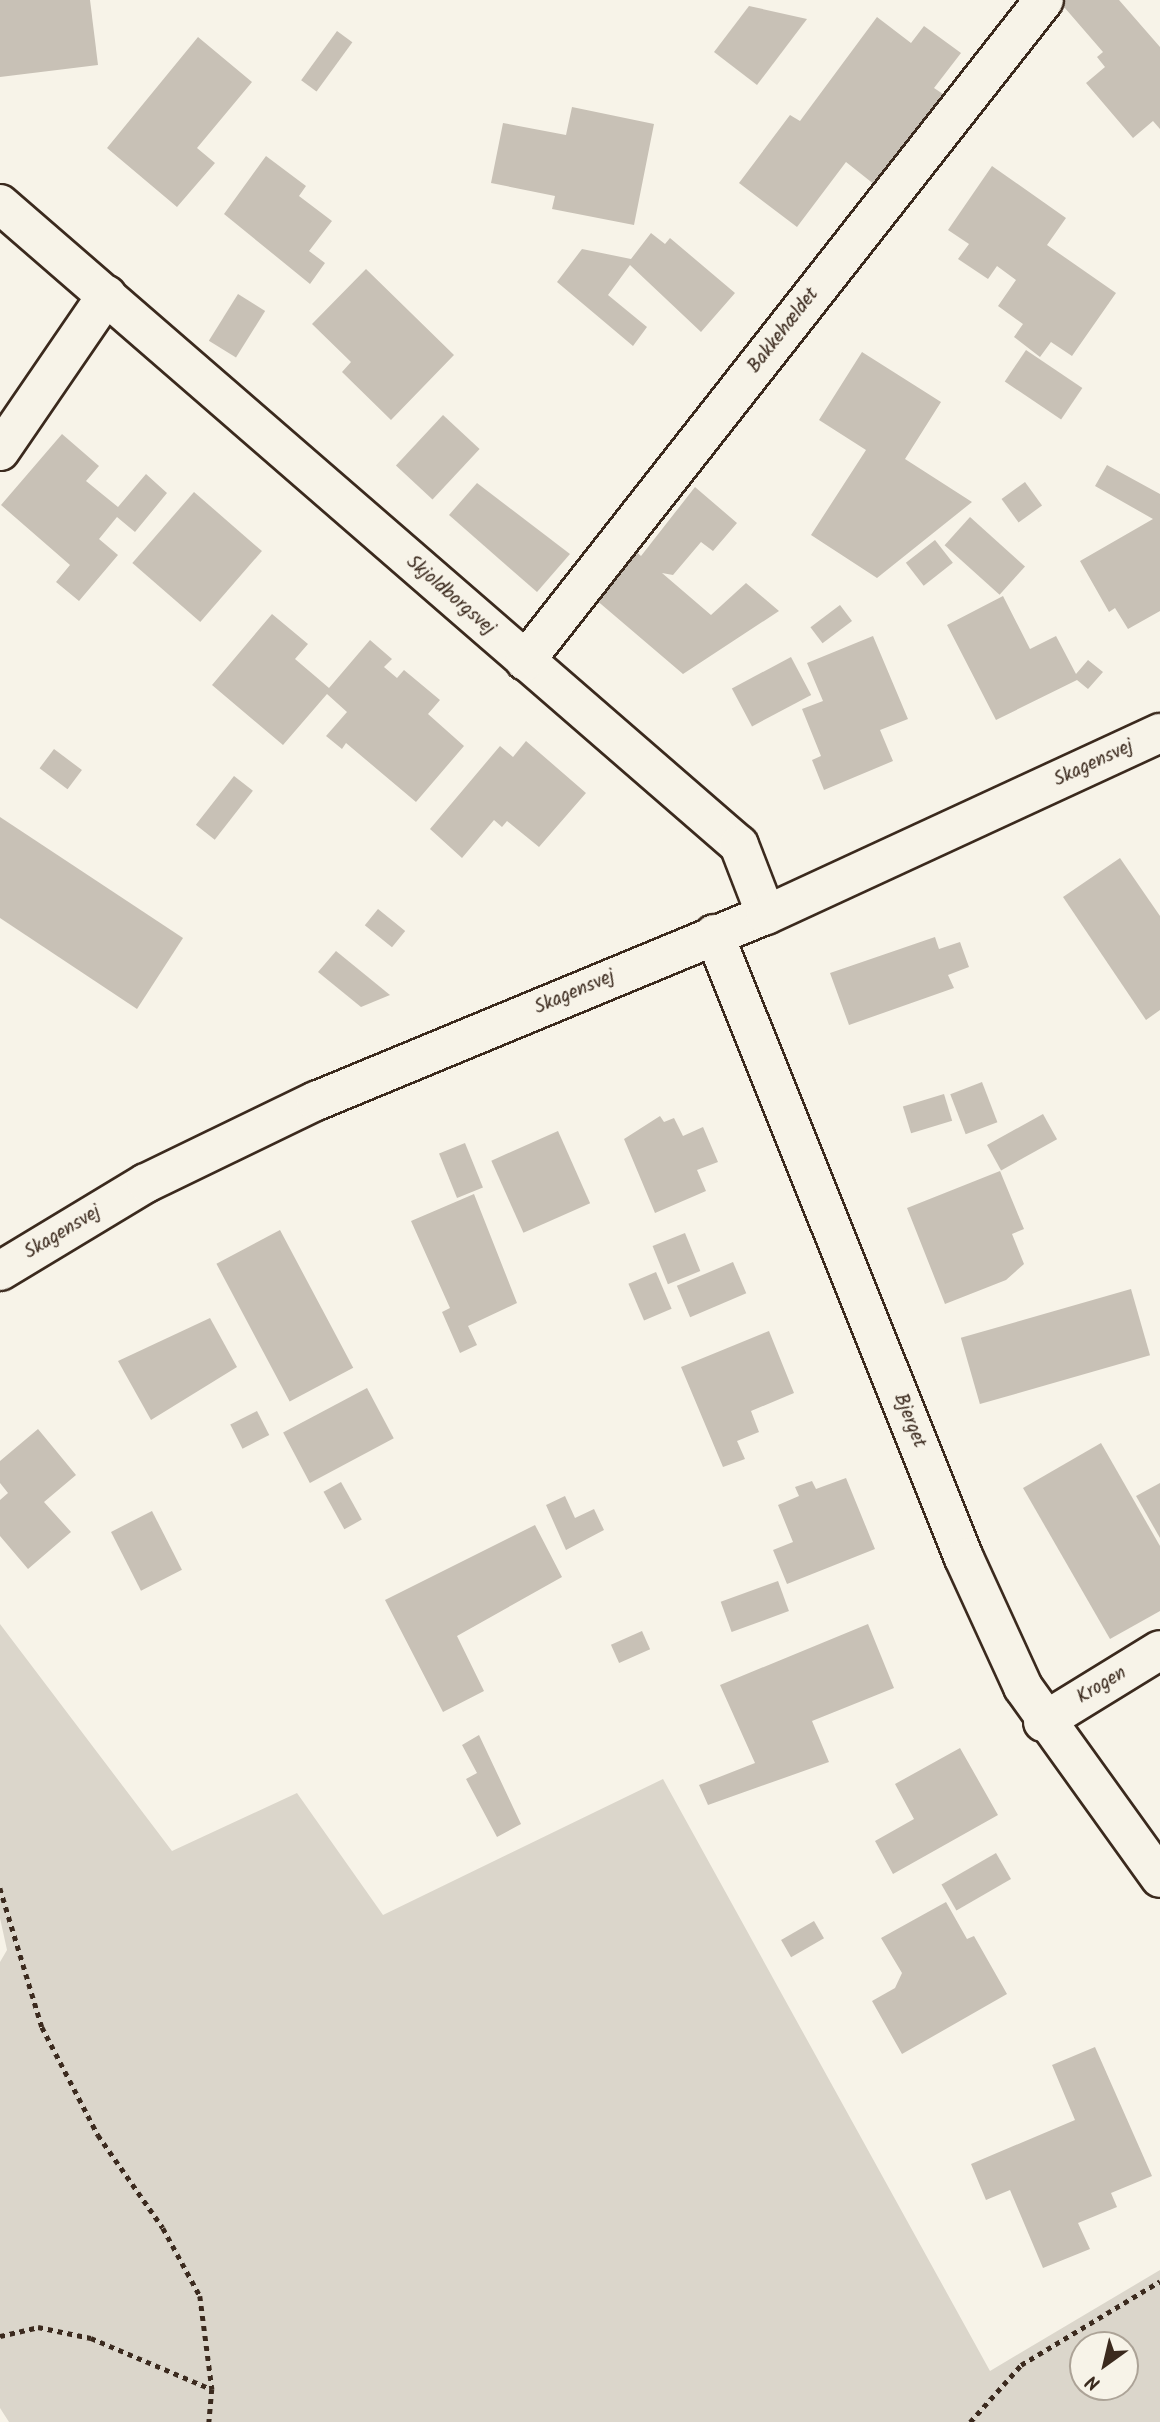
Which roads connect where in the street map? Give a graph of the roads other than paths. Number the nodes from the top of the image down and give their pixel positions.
1 (1044, 0) edge
2 (0, 204) edge
3 (107, 295) junction
4 (0, 450) edge
5 (525, 661) junction
6 (1160, 733) edge
7 (766, 915) junction
8 (714, 934) junction
9 (0, 1271) edge
10 (1160, 1650) edge
11 (1043, 1722) junction
12 (1160, 1878) edge

1 - 5 street, Bakkehældet
2 - 3 street, Skjoldborgsvej
3 - 4 street
3 - 5 street, Skjoldborgsvej
5 - 7 street, Skjoldborgsvej
6 - 7 street, Skagensvej
7 - 8 street, Skagensvej
8 - 9 street, Skagensvej
8 - 11 street, Bjerget
10 - 11 street, Krogen
11 - 12 street, Bjerget

